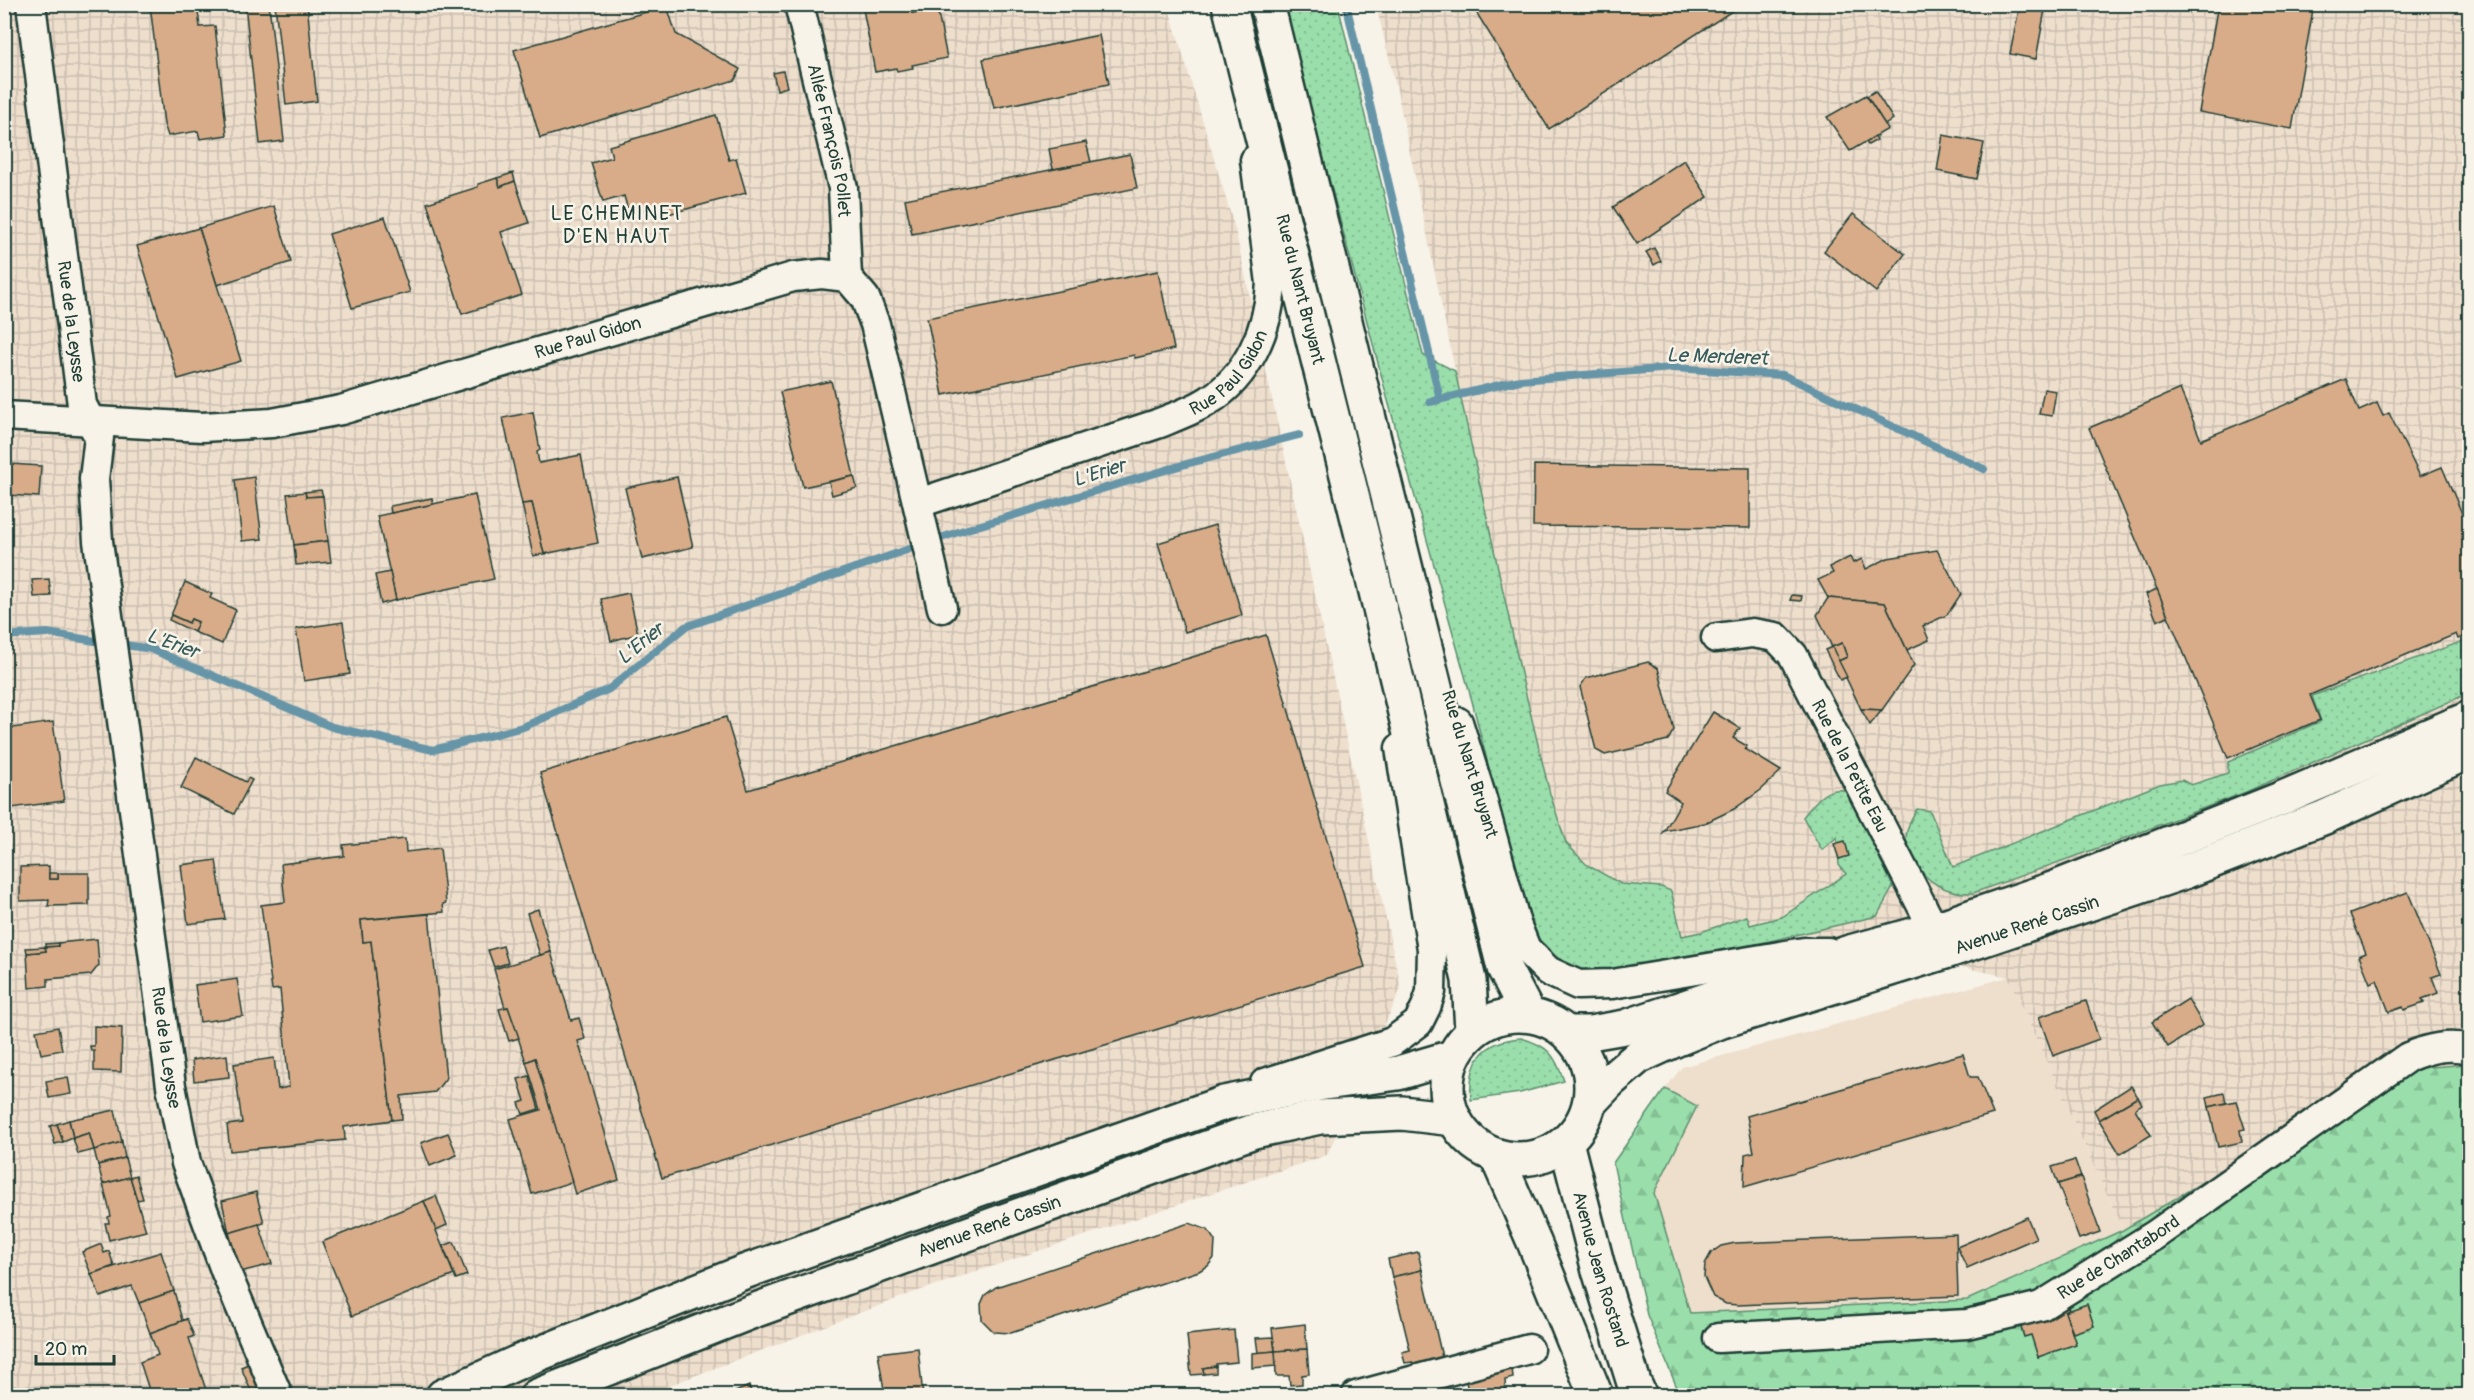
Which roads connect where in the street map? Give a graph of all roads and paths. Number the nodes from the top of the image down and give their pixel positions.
1 (31, 4) edge
2 (799, 4) edge
3 (1229, 4) edge
4 (1267, 4) edge
5 (1241, 47) junction
6 (847, 277) junction
7 (4, 416) edge
8 (91, 422) junction
9 (1385, 485) junction
10 (919, 503) junction
11 (1372, 575) junction
12 (939, 595) dead end
13 (1716, 638) dead end
14 (2469, 718) edge
15 (2469, 752) edge
16 (1940, 941) junction
17 (1850, 952) junction
18 (1612, 984) joint
19 (1528, 1014) junction
20 (1472, 1030) junction
21 (1568, 1033) junction
22 (2469, 1048) edge
23 (1452, 1057) junction
24 (1590, 1102) junction
25 (1224, 1103) junction
26 (1454, 1119) junction
27 (1566, 1142) junction
28 (1497, 1157) junction
29 (1718, 1338) dead end
30 (1529, 1349) dead end
31 (278, 1395) edge
32 (442, 1395) edge
33 (537, 1395) edge
34 (1356, 1395) edge
35 (1596, 1395) edge
36 (1640, 1395) edge

1 - 8 street, Rue de la Leysse
2 - 6 street, Allée François Pollet
3 - 5 main road, Rue du Nant Bruyant
4 - 9 main road, Rue du Nant Bruyant
5 - 10 street, Rue Paul Gidon
5 - 11 main road, Rue du Nant Bruyant
6 - 8 street, Rue Paul Gidon
6 - 10 street
7 - 8 street, Rue Paul Gidon
8 - 31 street, Rue de la Leysse
9 - 18 street, Rue du Nant Bruyant
9 - 19 main road, Rue du Nant Bruyant
10 - 12 street
11 - 20 main road, Rue du Nant Bruyant
11 - 25 street, Rue du Nant Bruyant
13 - 16 street, Rue de la Petite Eau
14 - 16 main road, Avenue René Cassin
15 - 16 main road, Avenue René Cassin
16 - 17 main road, Avenue René Cassin
16 - 24 main road, Avenue René Cassin
17 - 18 street, Avenue René Cassin
17 - 21 main road, Avenue René Cassin
19 - 20 main road
19 - 21 main road
20 - 23 main road
21 - 24 main road
22 - 29 street, Rue de Chantabord
23 - 25 main road
23 - 26 main road
24 - 27 main road
25 - 32 main road
26 - 28 main road
26 - 33 main road, Avenue René Cassin
27 - 28 main road
27 - 36 main road, Avenue Jean Rostand
28 - 35 main road
30 - 34 street

